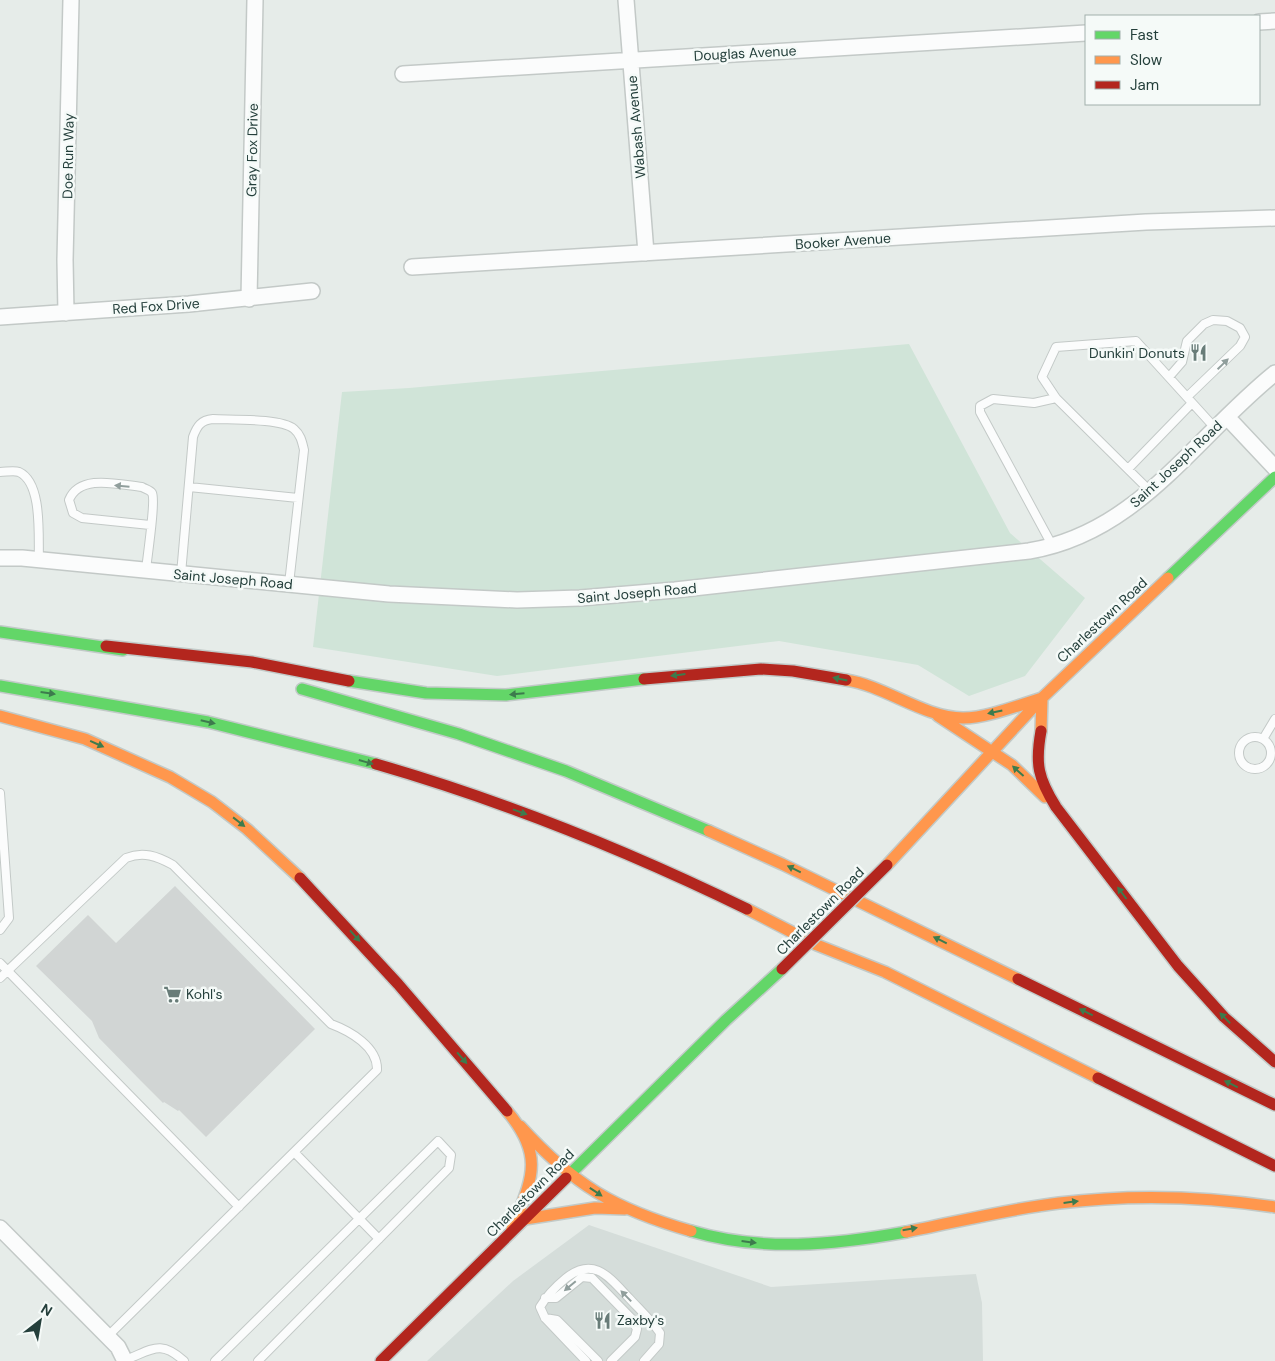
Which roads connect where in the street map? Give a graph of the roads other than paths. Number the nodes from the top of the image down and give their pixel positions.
1 (71, 0) edge
2 (255, 0) edge
3 (626, 0) edge
4 (1275, 21) edge
5 (1260, 22) edge
6 (1085, 33) edge
7 (631, 60) junction
8 (403, 74) dead end
9 (1275, 218) edge
10 (646, 253) junction
11 (412, 267) dead end
12 (312, 291) dead end
13 (250, 299) junction
14 (66, 313) junction
15 (0, 317) edge
16 (1275, 373) edge
17 (1169, 377) junction
18 (1056, 398) junction
19 (1190, 400) junction
20 (1227, 417) junction
21 (1215, 428) junction
22 (1275, 468) edge
23 (1128, 469) junction
24 (0, 472) edge
25 (1275, 477) edge
26 (188, 487) junction
27 (1150, 491) junction
28 (298, 498) junction
29 (150, 525) junction
30 (1053, 547) junction
31 (0, 558) edge
32 (39, 560) junction
33 (146, 570) junction
34 (181, 574) junction
35 (289, 584) junction
36 (0, 632) edge
37 (106, 646) junction
38 (230, 672) dead end
39 (288, 685) dead end
40 (0, 686) edge
41 (1042, 698) junction
42 (929, 710) junction
43 (0, 716) edge
44 (1275, 719) edge
45 (1263, 739) junction
46 (992, 753) junction
47 (0, 792) edge
48 (1053, 805) junction
49 (0, 930) edge
50 (0, 963) edge
51 (7, 971) junction
52 (0, 978) edge
53 (1275, 1062) edge
54 (1275, 1105) edge
55 (520, 1126) junction
56 (294, 1152) junction
57 (1275, 1166) edge
58 (571, 1174) junction
59 (239, 1207) junction
60 (1275, 1207) edge
61 (626, 1209) junction
62 (360, 1218) junction
63 (525, 1219) junction
64 (0, 1228) edge
65 (511, 1232) junction
66 (379, 1239) junction
67 (545, 1298) junction
68 (545, 1318) junction
69 (108, 1336) junction
70 (125, 1361) edge
71 (184, 1361) edge
72 (215, 1361) edge
73 (258, 1361) edge
74 (381, 1361) edge
75 (586, 1361) edge
76 (598, 1361) edge
77 (611, 1361) edge
78 (644, 1361) edge

1 - 14 street, Doe Run Way
2 - 13 street, Gray Fox Drive
3 - 7 street, Wabash Avenue
4 - 5 street
6 - 7 street, Douglas Avenue
7 - 8 street, Douglas Avenue
7 - 10 street, Wabash Avenue
9 - 10 street, Booker Avenue
10 - 11 street, Booker Avenue
12 - 13 street, Red Fox Drive
13 - 14 street, Red Fox Drive
14 - 15 street, Red Fox Drive
16 - 20 street, Saint Joseph Road
17 - 18 lane
17 - 19 lane
19 -> 17 lane
18 - 23 lane
18 - 30 lane
19 - 21 lane
19 - 23 lane
20 - 21 street, Saint Joseph Road
20 - 22 street
21 - 27 street, Saint Joseph Road
23 - 27 lane
24 - 32 lane
25 - 41 main road, Charlestown Road
26 - 28 lane
26 - 28 lane
26 - 34 lane
27 - 30 street, Saint Joseph Road
28 - 35 lane
29 -> 29 lane
29 - 33 lane
30 - 35 street, Saint Joseph Road
31 - 32 street, Saint Joseph Road
32 - 33 street, Saint Joseph Road
33 - 34 street, Saint Joseph Road
34 - 35 street, Saint Joseph Road
36 - 37 main road
37 - 38 main road
42 -> 37 main road
54 -> 39 main road
40 -> 57 main road
41 -> 42 main road
41 - 46 main road, Charlestown Road
41 - 48 main road
42 - 46 main road
43 -> 55 main road
44 - 45 lane
45 - 45 lane
48 -> 46 main road
46 - 58 main road, Charlestown Road, bridge
47 - 49 lane
53 -> 48 main road
50 - 51 lane
51 - 52 lane
51 - 56 lane
51 - 59 lane
55 - 58 main road
55 - 65 main road
56 - 59 lane
56 - 62 lane
58 -> 61 main road
58 - 63 main road, Charlestown Road
59 - 69 lane
61 -> 60 main road
61 - 63 main road
62 - 66 lane
62 - 66 lane
62 - 72 lane
63 - 65 main road, Charlestown Road
64 - 69 street
65 - 74 main road, Charlestown Road
66 - 73 lane
67 - 68 lane
77 -> 67 lane
78 -> 67 lane
68 - 75 lane
68 - 76 lane
69 - 70 street
70 - 71 lane

